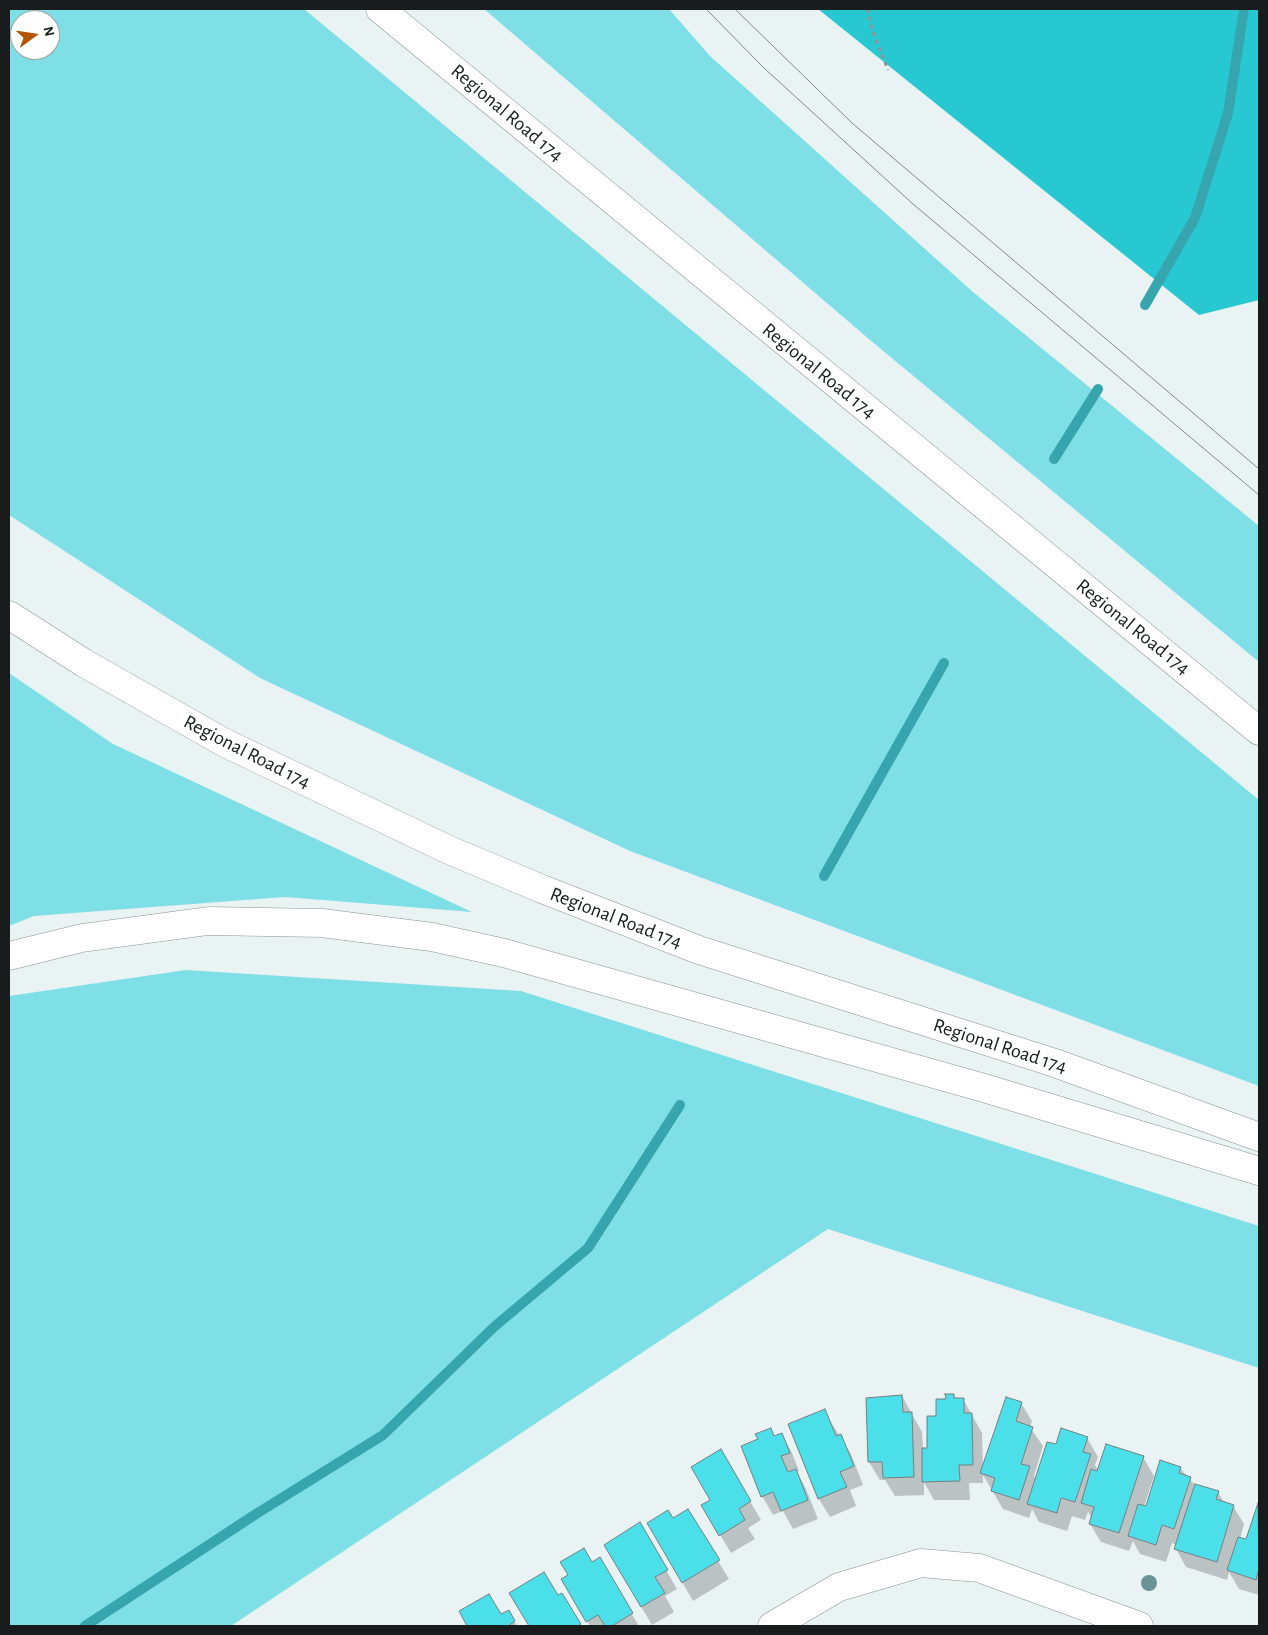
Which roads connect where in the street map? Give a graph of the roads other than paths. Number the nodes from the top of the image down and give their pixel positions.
1 (380, 9) edge
2 (9, 615) edge
3 (1259, 731) edge
4 (9, 956) edge
5 (1259, 1137) edge
6 (1259, 1171) edge
7 (772, 1626) edge
8 (1139, 1626) edge

1 - 3 main road, Regional Road 174
2 - 5 main road, Regional Road 174
4 - 6 main road
7 - 8 main road

